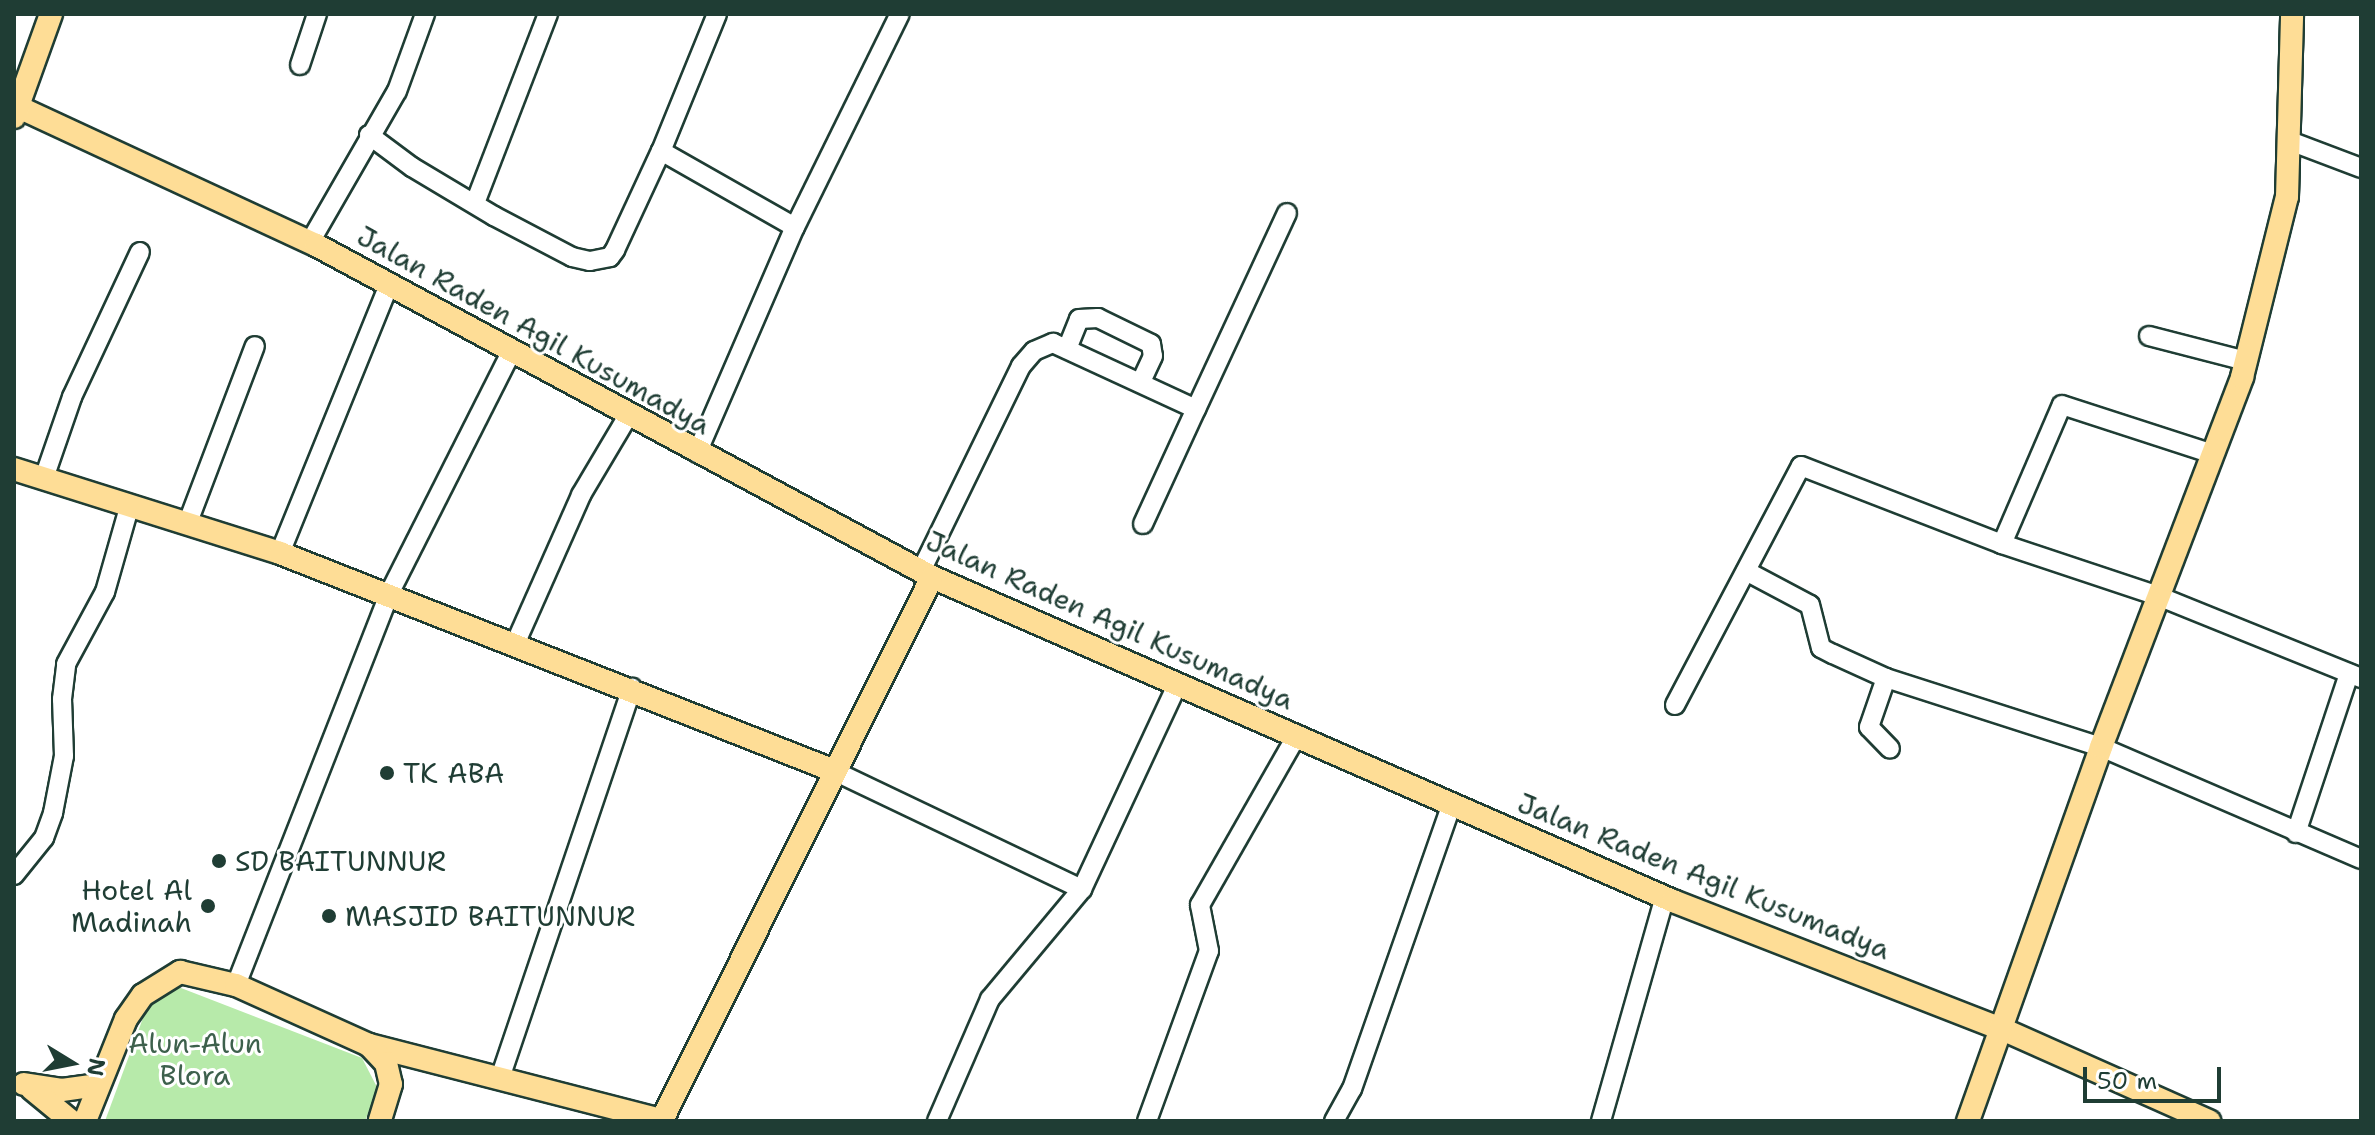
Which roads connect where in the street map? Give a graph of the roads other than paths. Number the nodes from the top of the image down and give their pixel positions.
1 (51, 14) edge
2 (317, 14) edge
3 (425, 14) edge
4 (548, 14) edge
5 (717, 14) edge
6 (900, 14) edge
7 (2292, 14) edge
8 (300, 65) dead end
9 (16, 109) edge
10 (369, 135) junction
11 (2290, 141) junction
12 (661, 151) junction
13 (2361, 168) edge
14 (475, 203) junction
15 (1287, 213) dead end
16 (795, 227) junction
17 (310, 242) junction
18 (140, 252) dead end
19 (389, 284) junction
20 (2149, 336) dead end
21 (255, 346) dead end
22 (1067, 349) junction
23 (510, 354) junction
24 (2246, 361) junction
25 (1141, 382) junction
26 (1196, 409) junction
27 (629, 414) junction
28 (697, 453) junction
29 (2213, 454) junction
30 (14, 469) edge
31 (44, 478) junction
32 (130, 504) junction
33 (188, 522) junction
34 (1143, 524) dead end
35 (2002, 544) junction
36 (280, 553) junction
37 (1746, 571) junction
38 (926, 574) junction
39 (389, 594) junction
40 (2158, 596) junction
41 (516, 642) junction
42 (2355, 676) edge
43 (1886, 678) junction
44 (1178, 683) junction
45 (632, 688) junction
46 (1675, 705) dead end
47 (1297, 735) junction
48 (2101, 747) junction
49 (1890, 749) dead end
50 (832, 770) junction
51 (1452, 803) junction
52 (2296, 833) junction
53 (2361, 859) edge
54 (14, 875) edge
55 (1082, 889) junction
56 (1665, 897) junction
57 (236, 985) junction
58 (2002, 1029) junction
59 (369, 1045) junction
60 (500, 1078) junction
61 (19, 1082) edge
62 (99, 1085) junction
63 (2181, 1115) edge
64 (71, 1121) edge
65 (85, 1121) edge
66 (380, 1121) edge
67 (662, 1121) edge
68 (937, 1121) edge
69 (1147, 1121) edge
70 (1334, 1121) edge
71 (1601, 1121) edge
72 (1968, 1121) edge
73 (2209, 1121) edge

1 - 9 main road
2 - 8 street
3 - 10 street
4 - 14 street
5 - 12 street
6 - 16 street
7 - 11 main road
9 - 17 main road, Jalan Raden Agil Kusumadya
10 - 14 street
10 - 17 street
11 - 13 street
11 - 24 main road
12 - 14 street
12 - 16 street
15 - 26 street
16 - 28 street
17 - 19 main road, Jalan Raden Agil Kusumadya
18 - 31 street
19 - 23 main road, Jalan Raden Agil Kusumadya
19 - 36 street
20 - 24 street
21 - 33 street
22 - 25 street
22 - 25 street
22 - 38 street
23 - 27 main road, Jalan Raden Agil Kusumadya
23 - 39 street
24 - 29 main road
25 - 26 street
26 - 34 street
27 - 28 main road, Jalan Raden Agil Kusumadya
27 - 41 street
28 - 38 main road, Jalan Raden Agil Kusumadya
29 - 35 street
29 - 40 main road
30 - 31 main road
31 - 32 main road
32 - 33 main road
32 - 54 street
33 - 36 main road
35 - 37 street
35 - 40 street
36 - 39 main road
37 - 43 street
37 - 46 street
38 - 44 main road, Jalan Raden Agil Kusumadya
38 - 50 main road
39 - 41 main road
39 - 57 street
40 - 42 street
40 - 48 main road
41 - 45 main road
42 - 52 street
43 - 48 street
43 - 49 street
44 - 47 main road, Jalan Raden Agil Kusumadya
44 - 55 street
45 - 50 main road
45 - 60 street
47 - 51 main road, Jalan Raden Agil Kusumadya
47 - 69 street
48 - 52 street
48 - 58 main road
50 - 55 street
50 - 67 main road
51 - 56 main road, Jalan Raden Agil Kusumadya
51 - 70 street
52 - 53 street
55 - 68 street
56 - 58 main road, Jalan Raden Agil Kusumadya
56 - 71 street
57 - 59 main road
57 - 62 main road
58 - 63 main road, Jalan Raden Agil Kusumadya
58 - 72 main road
59 - 60 main road
59 - 66 main road
60 - 67 main road
61 - 62 main road
61 - 64 main road
62 - 65 main road
63 - 73 main road, Jalan Raden Agil Kusumadya

